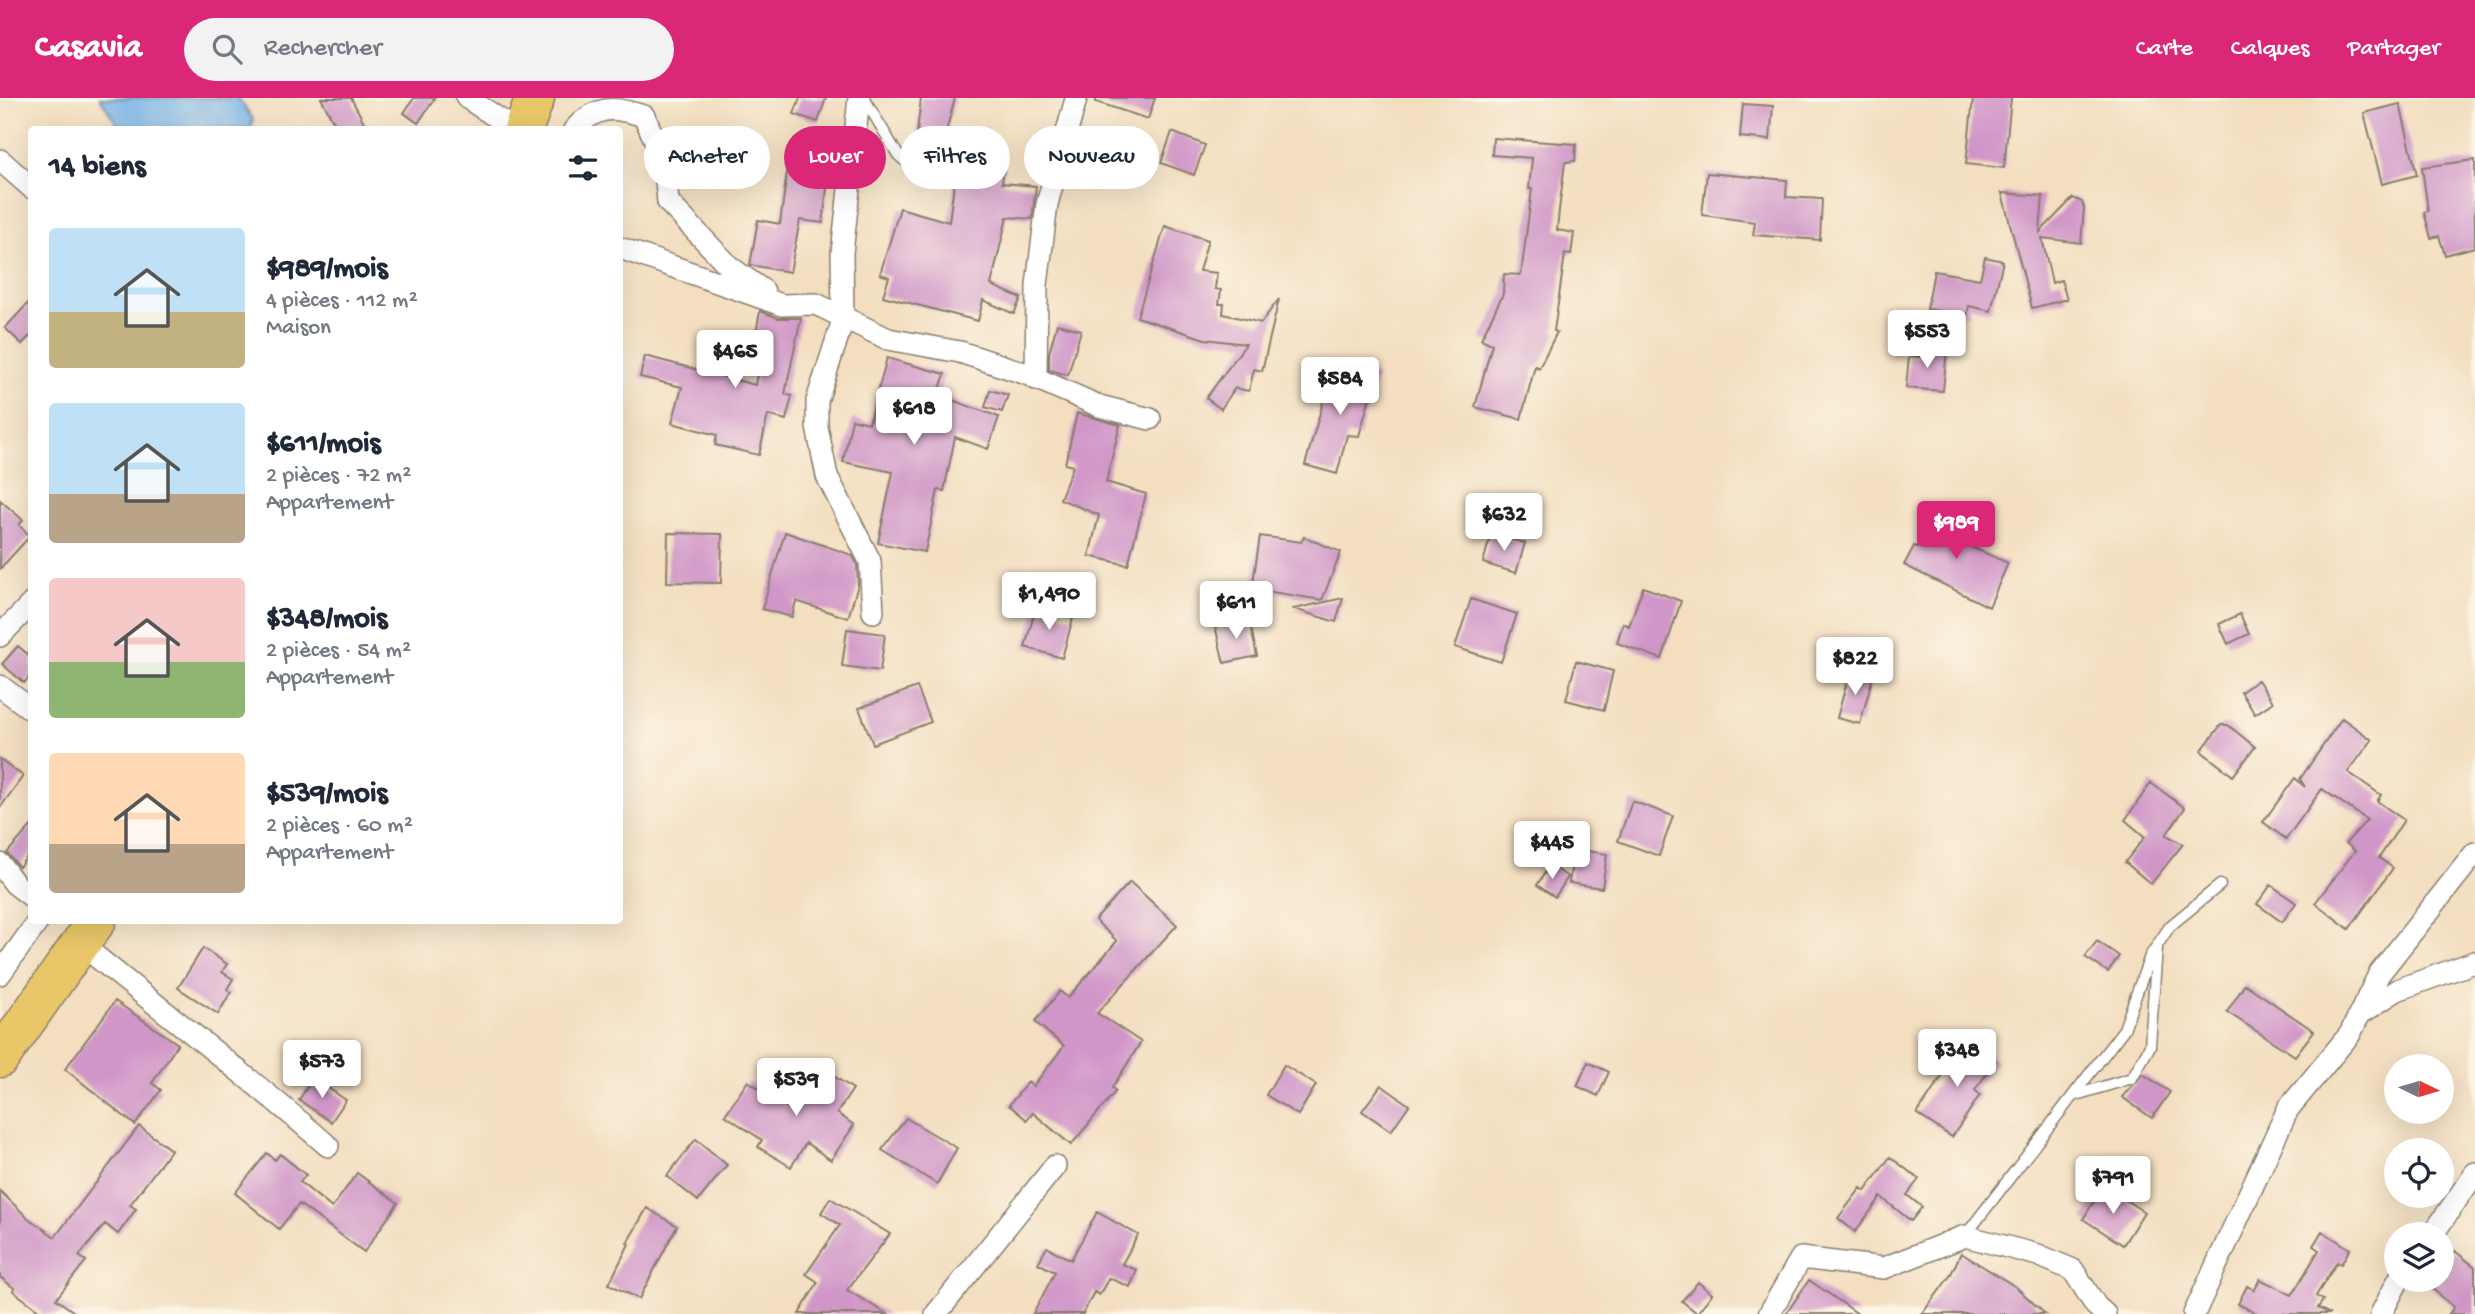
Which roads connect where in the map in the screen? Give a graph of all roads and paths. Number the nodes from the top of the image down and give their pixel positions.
1 (467, 98) edge
2 (535, 98) edge
3 (862, 98) edge
4 (1076, 99) edge
5 (510, 126) edge
6 (524, 126) edge
7 (577, 126) edge
8 (900, 157) edge
9 (0, 160) edge
10 (28, 184) edge
11 (623, 249) edge
12 (782, 305) junction
13 (843, 320) junction
14 (1036, 379) junction
15 (1150, 419) dead end
16 (28, 607) edge
17 (873, 612) dead end
18 (0, 636) edge
19 (0, 686) edge
20 (28, 707) edge
21 (2475, 853) edge
22 (0, 864) edge
23 (2220, 885) dead end
24 (28, 894) edge
25 (36, 924) edge
26 (89, 932) edge
27 (2157, 947) junction
28 (2475, 962) edge
29 (0, 974) edge
30 (2359, 1015) junction
31 (0, 1058) edge
32 (2076, 1095) junction
33 (328, 1146) dead end
34 (1055, 1166) dead end
35 (2475, 1173) edge
36 (2441, 1222) edge
37 (1965, 1236) junction
38 (2392, 1292) edge
39 (936, 1314) edge
40 (1769, 1314) edge
41 (2105, 1314) edge
42 (2194, 1314) edge
43 (2381, 1314) edge

1 - 5 street
2 - 6 highway
3 - 8 lane
3 - 13 street
4 - 14 street
7 - 12 street
9 - 10 street
11 - 12 street
12 - 13 street
13 - 14 street
13 - 17 street
14 - 15 street
16 - 18 street
19 - 20 street
21 - 30 street
22 - 24 street
23 - 27 lane
25 - 29 street
26 - 31 highway
26 - 33 street
27 - 32 lane
27 - 32 lane
28 - 30 street
30 - 42 street
32 - 37 lane
34 - 39 street
35 - 36 street
37 - 40 street
37 - 41 street
38 - 43 street

